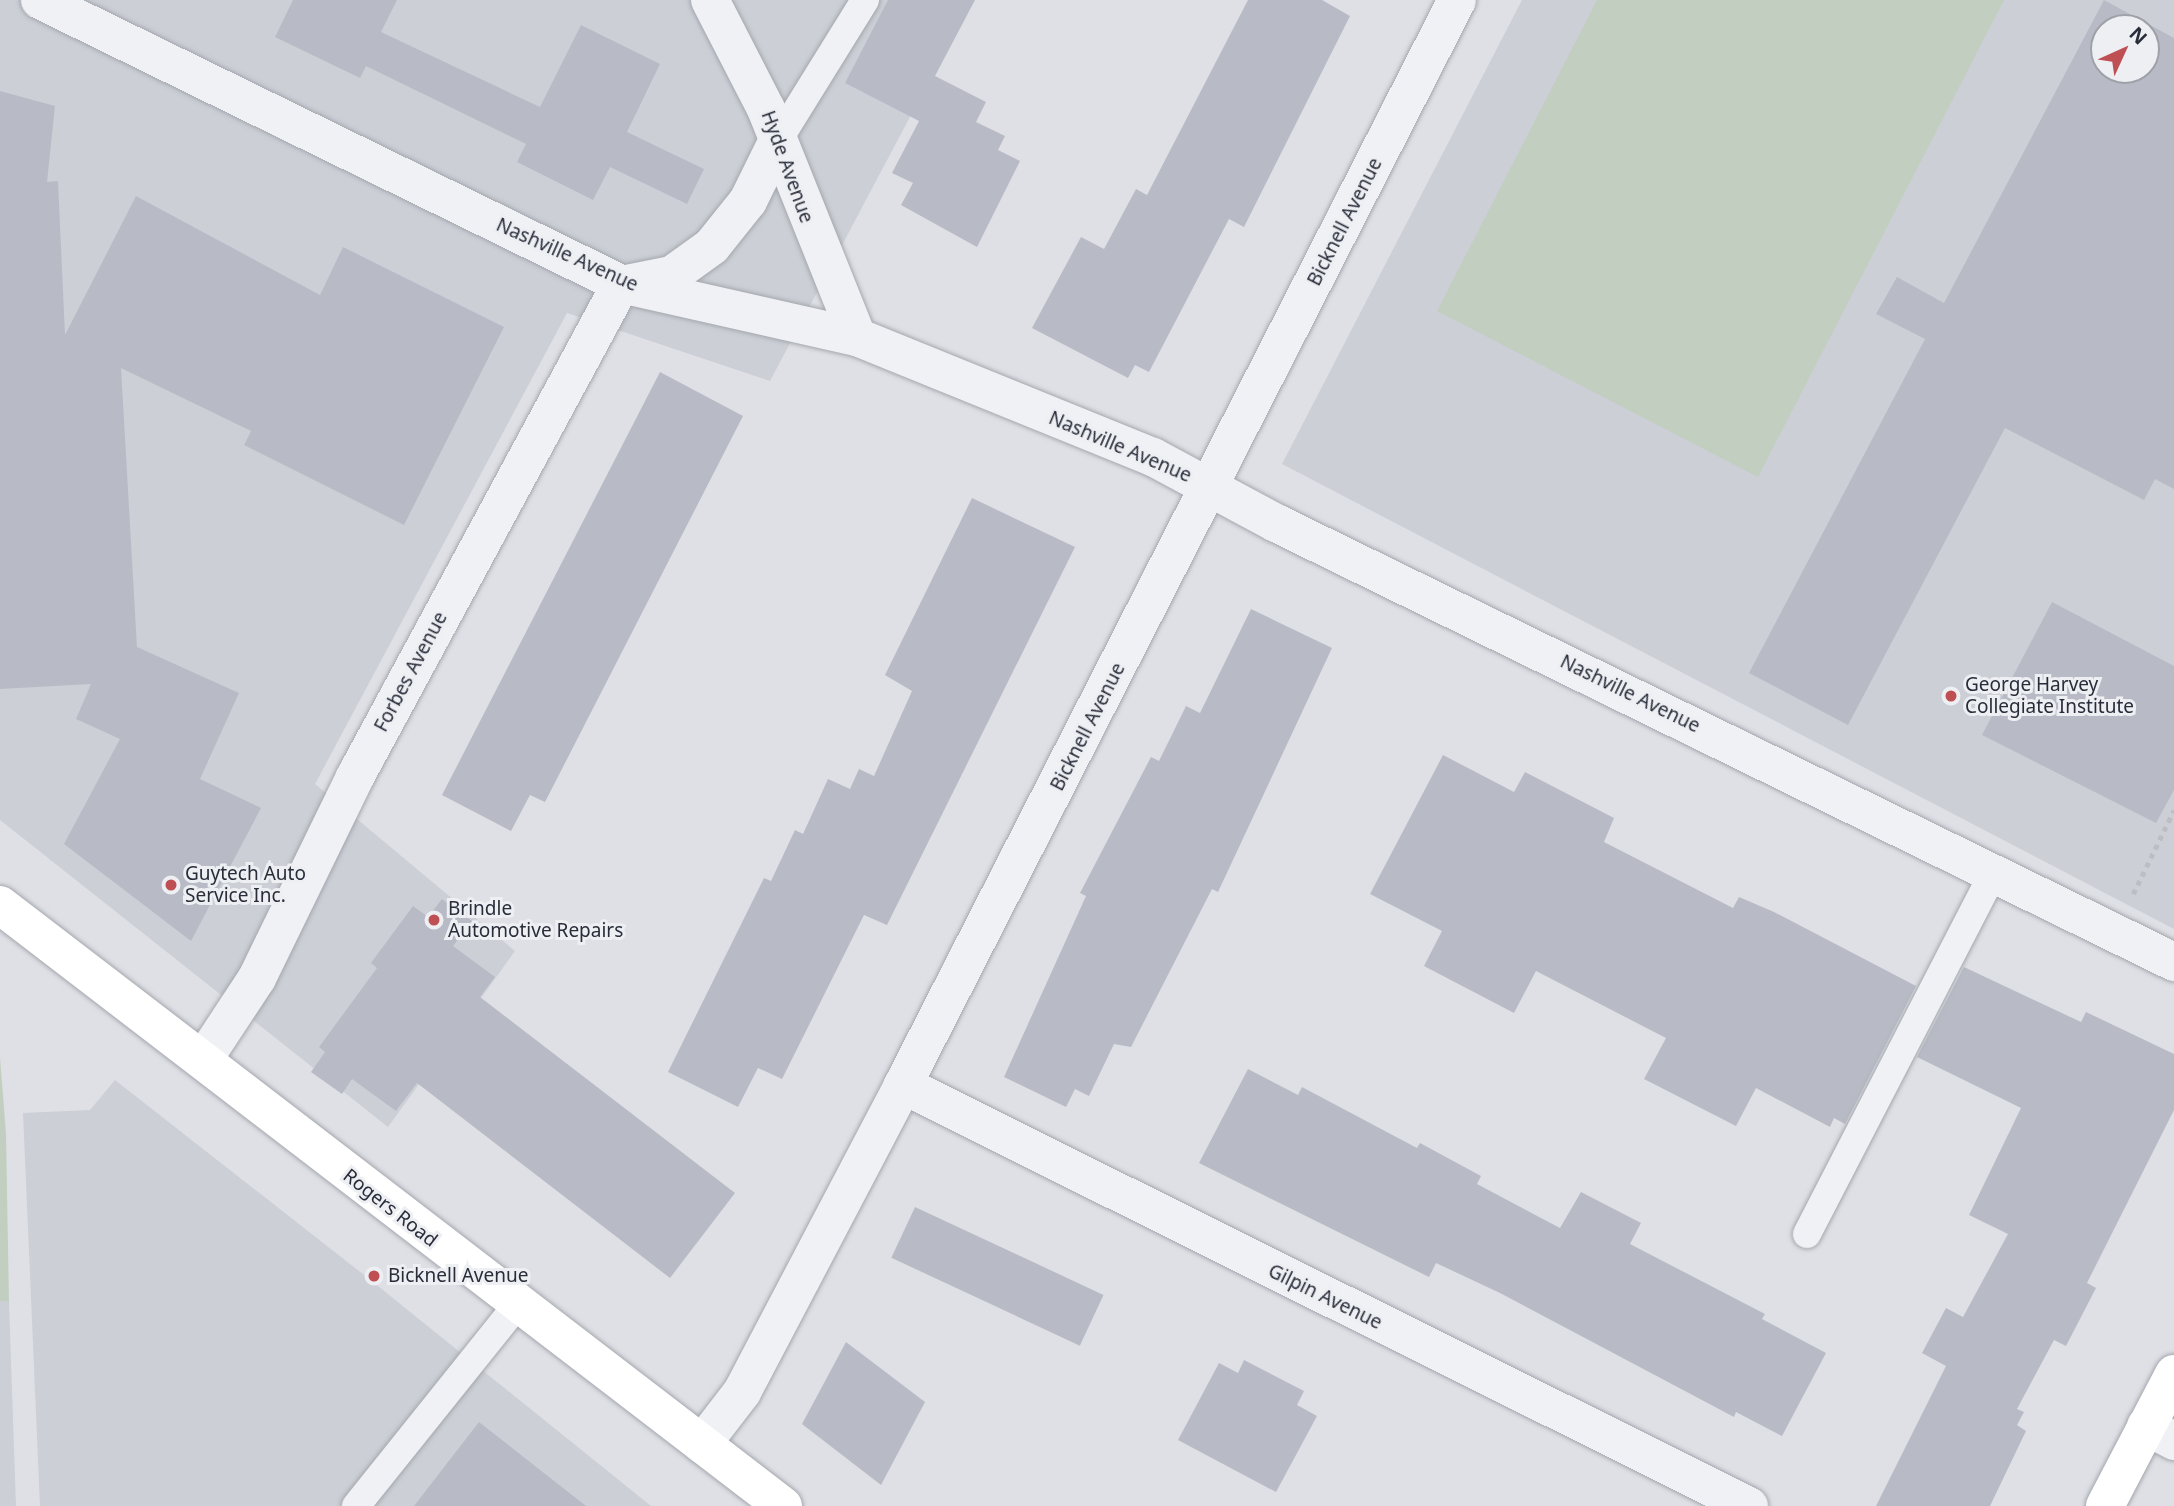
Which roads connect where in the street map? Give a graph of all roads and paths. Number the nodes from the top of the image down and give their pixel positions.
1 (40, 0) edge
2 (710, 0) edge
3 (865, 0) edge
4 (1457, 0) edge
5 (777, 142) junction
6 (621, 285) junction
7 (858, 337) junction
8 (1211, 487) junction
9 (2174, 810) edge
10 (1993, 873) junction
11 (0, 905) edge
12 (2115, 932) junction
13 (2174, 962) edge
14 (203, 1060) junction
15 (903, 1085) junction
16 (1807, 1234) dead end
17 (517, 1305) junction
18 (2174, 1374) edge
19 (2160, 1433) edge
20 (702, 1444) junction
21 (356, 1506) edge
22 (783, 1506) edge
23 (1749, 1506) edge
24 (2105, 1506) edge

1 - 6 street, Nashville Avenue
2 - 5 street, Hyde Avenue
3 - 5 lane
4 - 8 street, Bicknell Avenue
5 - 6 street
5 - 7 street, Hyde Avenue
6 - 7 street, Nashville Avenue
6 - 14 street, Forbes Avenue
7 - 8 street, Nashville Avenue
8 - 10 street, Nashville Avenue
8 - 15 street, Bicknell Avenue
9 - 12 path
10 - 12 street, Nashville Avenue
10 - 16 lane
11 - 14 main road, Rogers Road
12 - 13 street, Nashville Avenue
14 - 17 main road, Rogers Road
15 - 20 street, Bicknell Avenue
15 - 23 street, Gilpin Avenue
17 - 20 main road, Rogers Road
17 - 21 lane
18 - 19 main road
19 - 24 main road
20 - 22 main road, Rogers Road

